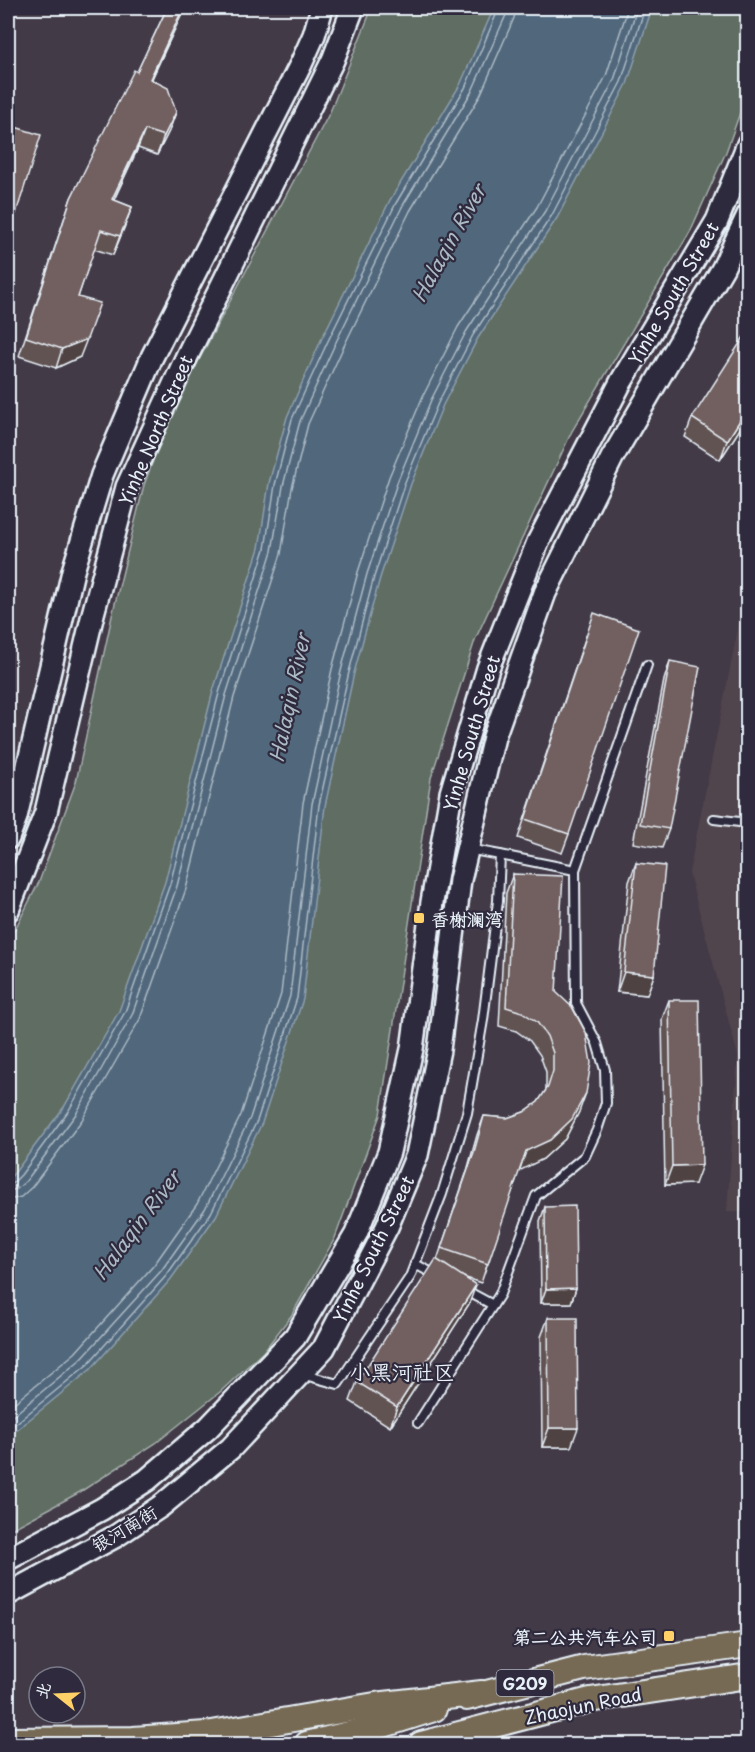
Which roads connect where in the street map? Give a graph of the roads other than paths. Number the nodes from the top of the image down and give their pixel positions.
1 (322, 8) edge
2 (353, 8) edge
3 (747, 144) edge
4 (717, 221) junction
5 (745, 225) edge
6 (647, 665) dead end
7 (714, 819) dead end
8 (747, 823) edge
9 (8, 838) edge
10 (467, 849) junction
11 (500, 855) junction
12 (574, 870) junction
13 (8, 910) edge
14 (415, 1264) junction
15 (444, 1279) edge
16 (454, 1284) edge
17 (493, 1305) junction
18 (300, 1374) junction
19 (418, 1423) dead end
20 (8, 1559) edge
21 (8, 1594) edge
22 (747, 1645) edge
23 (747, 1676) edge
24 (482, 1693) junction
25 (485, 1736) edge
26 (8, 1740) edge
27 (307, 1744) edge
28 (421, 1744) edge
29 (456, 1744) edge

1 - 9 main road, Yinhe North Street
2 - 13 main road, Yinhe North Street
3 - 4 main road, Yinhe South Street
4 - 5 street
4 - 20 main road, Yinhe South Street
5 - 10 main road, Yinhe South Street
6 - 12 lane
7 - 8 lane
10 - 11 lane
10 - 18 main road, Yinhe South Street
11 - 12 lane
11 - 14 lane
12 - 17 lane
14 - 15 lane
14 - 18 lane
16 - 17 lane
17 - 19 lane
18 - 21 main road, 银河南街
22 - 24 highway, Zhaojun Road / G209
23 - 25 highway, Zhaojun Road / G209
24 - 26 highway, G209
24 - 27 highway, Zhaojun Road / G209
25 - 28 highway, Zhaojun Road / G209
25 - 29 highway, G209

